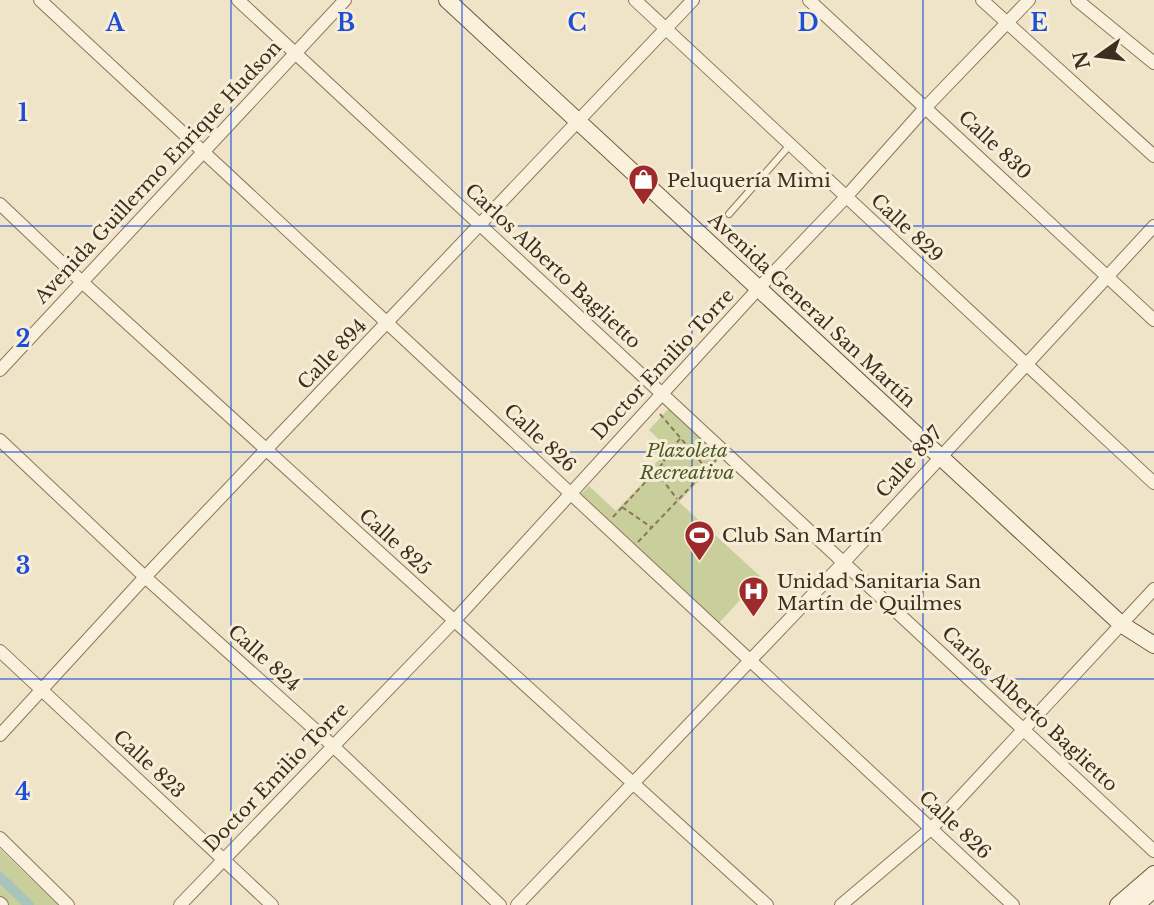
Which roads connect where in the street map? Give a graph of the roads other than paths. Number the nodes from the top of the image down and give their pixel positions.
1 (40, 0) edge
2 (238, 0) edge
3 (345, 0) edge
4 (447, 0) edge
5 (635, 0) edge
6 (693, 0) edge
7 (809, 0) edge
8 (982, 0) edge
9 (1029, 0) edge
10 (1077, 0) edge
11 (1006, 23) junction
12 (666, 29) junction
13 (295, 53) junction
14 (1154, 63) edge
15 (926, 107) junction
16 (578, 122) junction
17 (790, 145) junction
18 (204, 150) junction
19 (1154, 156) edge
20 (846, 197) junction
21 (0, 204) edge
22 (729, 214) dead end
23 (481, 225) junction
24 (1154, 226) edge
25 (1108, 277) junction
26 (82, 282) junction
27 (758, 289) junction
28 (1154, 320) edge
29 (389, 323) junction
30 (1025, 365) junction
31 (0, 370) edge
32 (662, 393) junction
33 (0, 440) edge
34 (267, 451) junction
35 (940, 456) junction
36 (1154, 483) edge
37 (570, 493) junction
38 (844, 562) junction
39 (145, 577) junction
40 (1154, 589) edge
41 (454, 621) junction
42 (1121, 625) junction
43 (1154, 645) edge
44 (0, 651) edge
45 (1154, 657) edge
46 (751, 660) junction
47 (41, 690) junction
48 (1025, 729) junction
49 (0, 734) edge
50 (332, 746) junction
51 (634, 785) junction
52 (931, 829) junction
53 (0, 838) edge
54 (1154, 852) edge
55 (223, 859) junction
56 (1154, 874) edge
57 (1154, 889) edge
58 (68, 905) edge
59 (180, 905) edge
60 (272, 905) edge
61 (500, 905) edge
62 (517, 905) edge
63 (767, 905) edge
64 (841, 905) edge
65 (1013, 905) edge
66 (1118, 905) edge
67 (1136, 905) edge

1 - 18 street, Calle 826
2 - 13 street, Carlos Alberto Baglietto
3 - 13 street, Avenida Guillermo Enrique Hudson
4 - 16 main road, Avenida General San Martín
5 - 12 street, Calle 829
6 - 12 street, Calle 894
7 - 15 street, Calle 830
8 - 11 street
9 - 11 street, Doctor Emilio Torre
10 - 14 street
11 - 15 street, Doctor Emilio Torre
11 - 19 street
12 - 16 street, Calle 894
12 - 17 street, Calle 829
13 - 18 street, Avenida Guillermo Enrique Hudson
13 - 23 street, Carlos Alberto Baglietto
15 - 20 street, Doctor Emilio Torre
15 - 25 street, Calle 830
16 - 23 street, Calle 894
16 - 27 main road, Avenida General San Martín
17 - 20 street, Calle 829
17 - 22 lane
18 - 26 street, Avenida Guillermo Enrique Hudson
18 - 29 street, Calle 826
20 - 27 street, Doctor Emilio Torre
20 - 30 street, Calle 829
21 - 26 street, Calle 825
23 - 29 street, Calle 894
23 - 32 street, Carlos Alberto Baglietto
24 - 25 street, Calle 897
25 - 28 street, Calle 830
25 - 30 street, Calle 897
26 - 31 street, Avenida Guillermo Enrique Hudson
26 - 34 street, Calle 825
27 - 32 street, Doctor Emilio Torre
27 - 35 main road, Avenida General San Martín
29 - 34 street, Calle 894
29 - 37 street, Calle 826
30 - 35 street, Calle 897
30 - 36 street, Calle 829
32 - 37 street, Doctor Emilio Torre
32 - 38 street, Carlos Alberto Baglietto
33 - 39 street, Calle 824
34 - 39 street, Calle 894
34 - 41 street, Calle 825
35 - 38 street, Calle 897
35 - 42 main road, Avenida General San Martín
37 - 41 street, Doctor Emilio Torre
37 - 46 street, Calle 826
38 - 46 street, Calle 897
38 - 48 street, Carlos Alberto Baglietto
39 - 47 street, Calle 894
39 - 50 street, Calle 824
40 - 42 street
41 - 50 street, Doctor Emilio Torre
41 - 51 street, Calle 825
42 - 43 main road, Avenida General San Martín
42 - 45 main road
42 - 48 street
44 - 47 street, Calle 823
46 - 51 street, Calle 897
46 - 52 street, Calle 826
47 - 49 street, Calle 894
47 - 55 street, Calle 823
48 - 52 street
48 - 54 street, Carlos Alberto Baglietto
50 - 55 street, Doctor Emilio Torre
50 - 61 street, Calle 824
51 - 62 street, Calle 897
51 - 63 street, Calle 825
52 - 64 street
52 - 65 street, Calle 826
53 - 58 street
55 - 59 street, Doctor Emilio Torre
55 - 60 street, Calle 823
56 - 66 main road
57 - 67 main road

